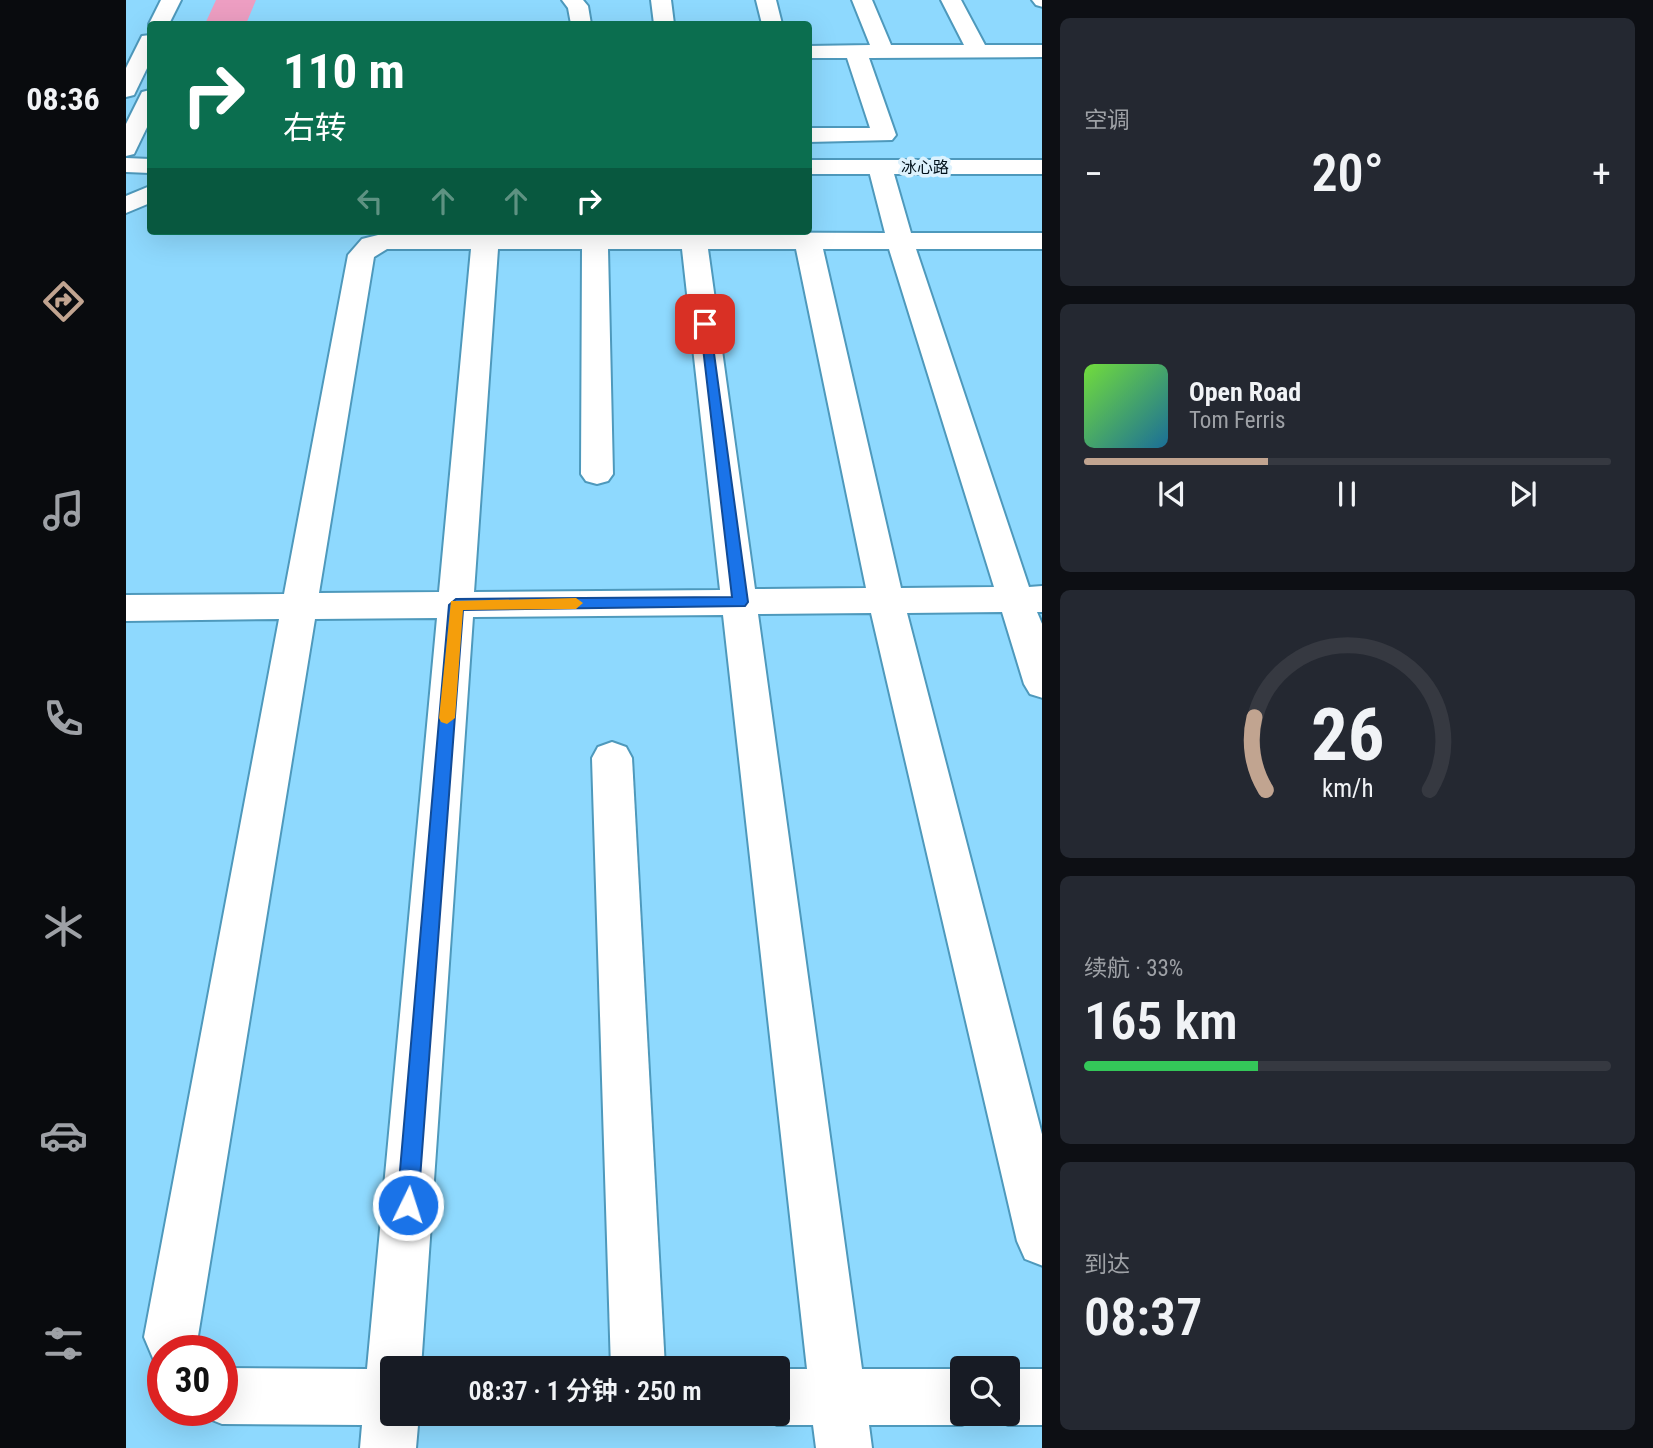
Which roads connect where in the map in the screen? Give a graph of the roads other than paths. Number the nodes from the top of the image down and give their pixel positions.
1 (171, 0) edge
2 (572, 0) edge
3 (661, 0) edge
4 (766, 0) edge
5 (862, 0) edge
6 (951, 0) edge
7 (160, 21) edge
8 (580, 21) edge
9 (664, 21) edge
10 (771, 21) edge
11 (147, 47) edge
12 (883, 51) junction
13 (978, 51) junction
14 (1042, 51) edge
15 (812, 52) edge
16 (856, 52) junction
17 (126, 90) edge
18 (147, 111) edge
19 (812, 135) edge
20 (126, 149) edge
21 (126, 166) edge
22 (147, 166) edge
23 (812, 167) edge
24 (880, 167) junction
25 (1042, 167) edge
26 (147, 195) edge
27 (126, 205) edge
28 (486, 236) edge
29 (693, 236) edge
30 (808, 241) junction
31 (900, 241) junction
32 (1036, 241) edge
33 (595, 242) junction
34 (1042, 270) edge
35 (597, 474) dead end
36 (1028, 599) edge
37 (886, 600) junction
38 (740, 602) junction
39 (456, 605) junction
40 (299, 606) junction
41 (126, 608) edge
42 (1042, 684) edge
43 (612, 758) dead end
44 (1042, 1241) edge
45 (171, 1335) edge
46 (395, 1356) edge
47 (637, 1356) edge
48 (238, 1396) edge
49 (1020, 1397) edge
50 (1042, 1397) edge
51 (380, 1398) edge
52 (950, 1400) edge
53 (790, 1402) edge
54 (840, 1423) edge
55 (390, 1426) edge
56 (388, 1448) edge

1 - 7 main road
2 - 8 main road
3 - 9 main road
4 - 10 main road
5 - 12 main road
6 - 13 main road
11 - 17 main road
12 - 13 main road
12 - 16 main road
13 - 14 main road
15 - 16 main road
16 - 19 main road
18 - 20 main road
21 - 22 main road
23 - 24 main road, 冰心路
24 - 25 main road, 冰心路
24 - 31 main road
26 - 27 main road
28 - 33 main road
28 - 39 main road
28 - 40 main road
29 - 30 main road
29 - 33 main road
29 - 38 main road
30 - 31 main road
30 - 37 main road
31 - 32 main road
31 - 36 main road
32 - 34 main road
33 - 35 main road
36 - 37 main road
36 - 42 main road
37 - 38 main road
37 - 44 main road
38 - 39 main road
38 - 54 main road
39 - 40 main road
39 - 46 main road
40 - 41 main road
40 - 45 main road
43 - 47 main road
48 - 51 main road
49 - 50 main road
52 - 54 main road
53 - 54 main road
55 - 56 main road

